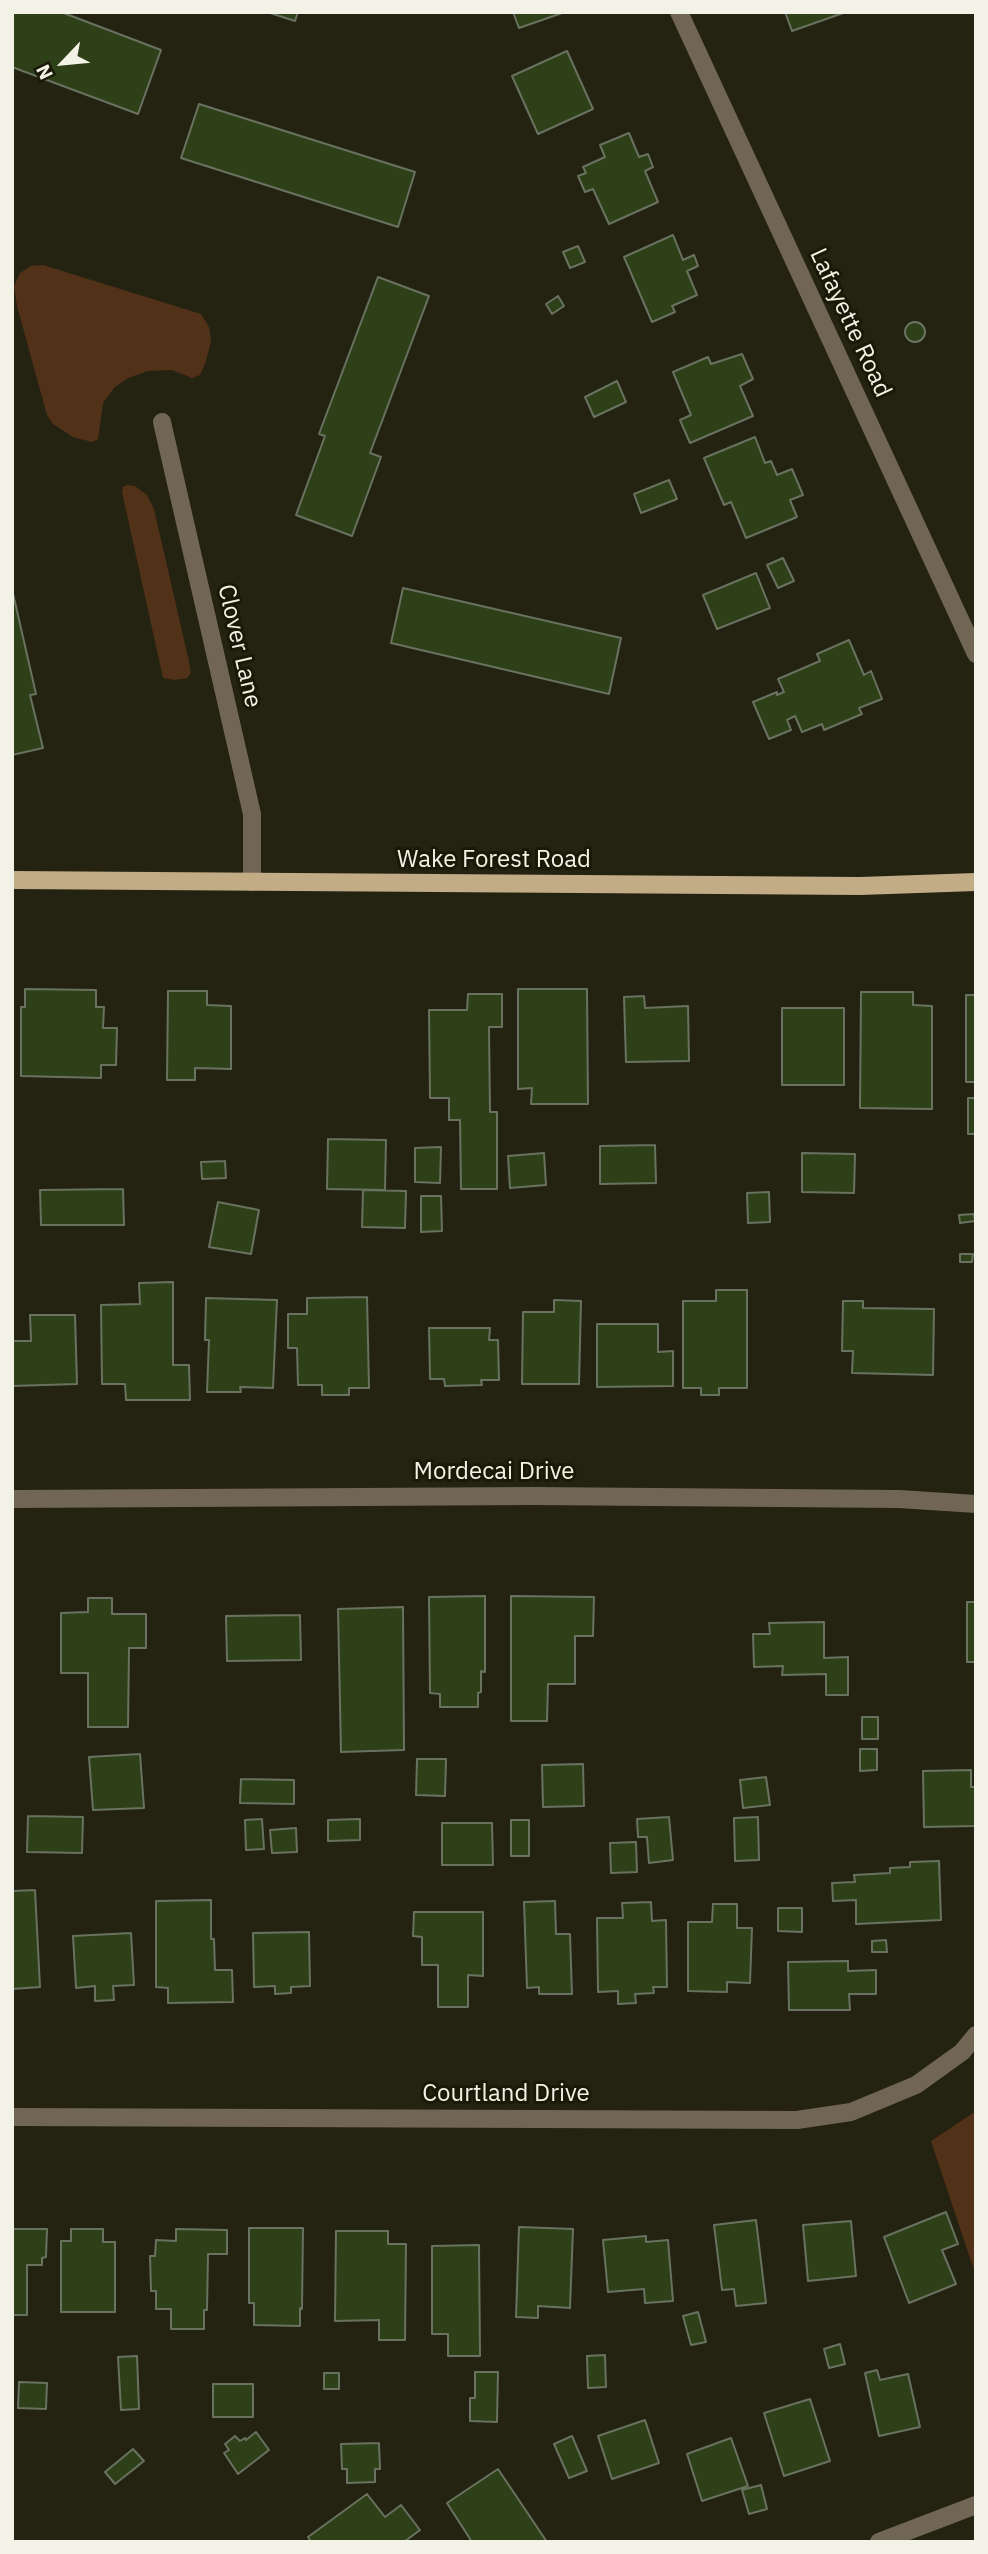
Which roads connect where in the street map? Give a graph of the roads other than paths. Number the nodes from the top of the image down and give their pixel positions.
1 (679, 12) edge
2 (162, 422) dead end
3 (976, 654) edge
4 (12, 880) edge
5 (252, 882) junction
6 (976, 882) edge
7 (12, 1499) edge
8 (976, 1504) edge
9 (976, 2035) edge
10 (12, 2117) edge
11 (976, 2505) edge
12 (878, 2542) edge

1 - 3 street, Lafayette Road
2 - 5 street, Clover Lane
4 - 5 main road, Wake Forest Road
5 - 6 main road, Wake Forest Road
7 - 8 street, Mordecai Drive
9 - 10 street, Courtland Drive
11 - 12 street

